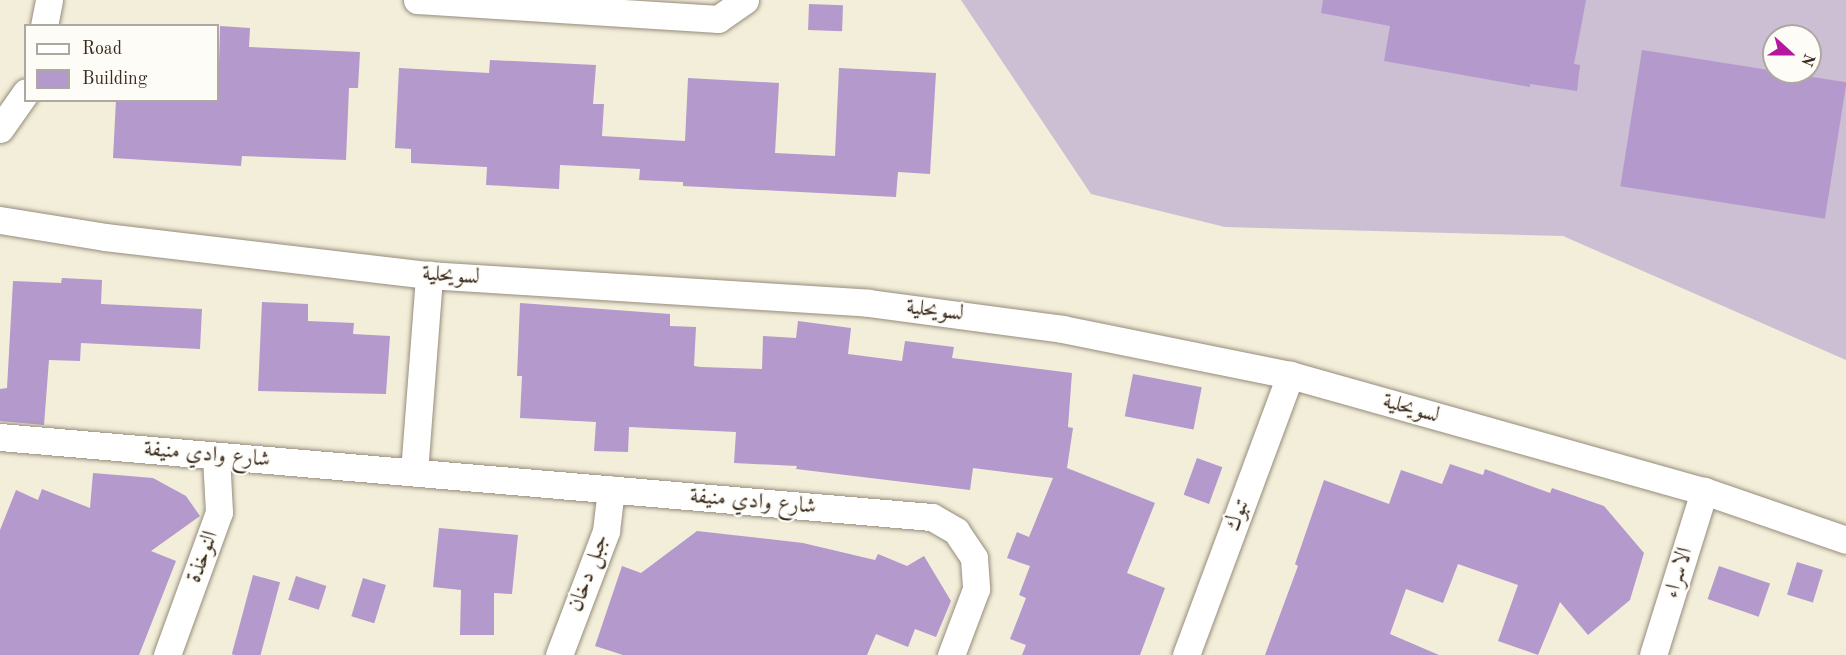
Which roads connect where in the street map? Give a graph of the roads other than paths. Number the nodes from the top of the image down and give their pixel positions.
1 (49, 0) edge
2 (417, 0) edge
3 (745, 0) edge
4 (44, 24) edge
5 (24, 95) edge
6 (0, 129) edge
7 (0, 220) edge
8 (429, 275) junction
9 (1290, 375) junction
10 (0, 437) edge
11 (216, 456) junction
12 (414, 472) junction
13 (611, 489) junction
14 (1704, 491) junction
15 (1846, 540) edge
16 (167, 655) edge
17 (559, 655) edge
18 (951, 655) edge
19 (1186, 655) edge
20 (1653, 655) edge

1 - 4 street
2 - 3 street
5 - 6 street
7 - 8 street, لسويحلية
8 - 9 street, لسويحلية
8 - 12 street
9 - 14 street, لسويحلية
9 - 19 street, تبوك
10 - 11 street, شارع وادي منيفة
11 - 12 street, شارع وادي منيفة
11 - 16 street, النوخذة
12 - 13 street, شارع وادي منيفة
13 - 17 street, جبل دخان
13 - 18 street, شارع وادي منيفة
14 - 15 street, لسويحلية
14 - 20 street, الاسراء

